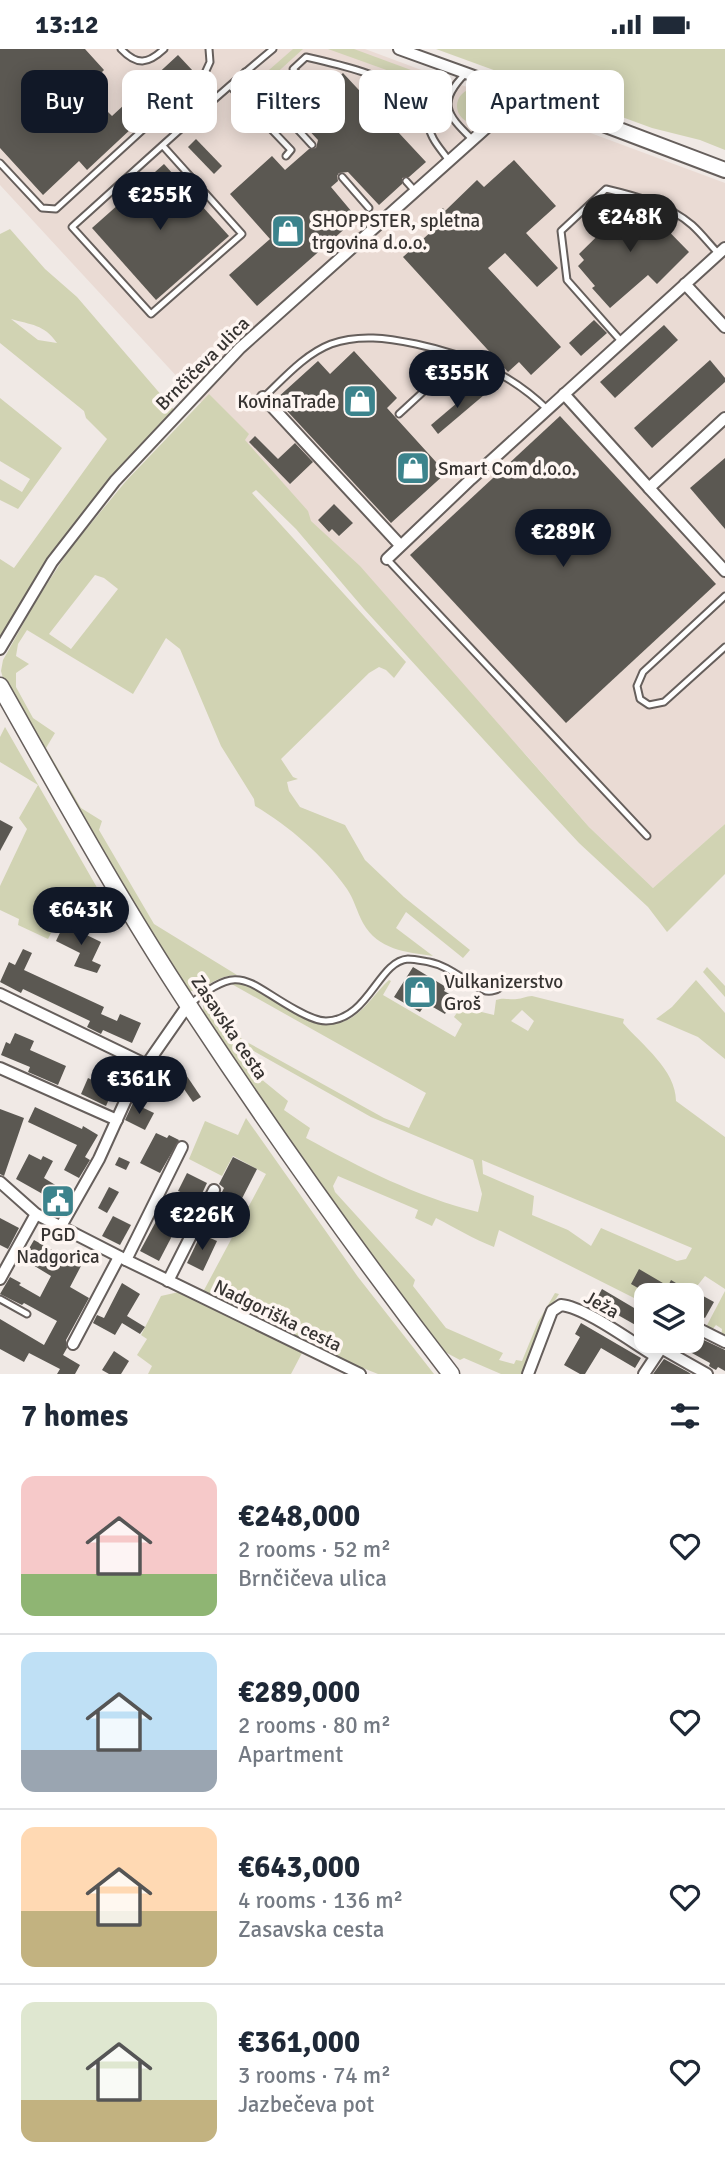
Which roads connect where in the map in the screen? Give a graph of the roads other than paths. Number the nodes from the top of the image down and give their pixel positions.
1 (121, 49) edge
2 (164, 49) edge
3 (209, 49) edge
4 (273, 49) edge
5 (399, 49) edge
6 (247, 70) edge
7 (295, 70) edge
8 (466, 73) joint
9 (230, 86) joint
10 (624, 132) edge
11 (302, 133) edge
12 (466, 133) edge
13 (466, 133) edge
14 (479, 133) edge
15 (472, 139) junction
16 (313, 145) dead end
17 (163, 146) junction
18 (286, 156) dead end
19 (449, 161) junction
20 (0, 163) edge
21 (725, 170) edge
22 (342, 177) dead end
23 (406, 180) dead end
24 (415, 192) junction
25 (369, 208) dead end
26 (722, 251) edge
27 (685, 284) junction
28 (725, 327) edge
29 (622, 342) junction
30 (463, 355) junction
31 (564, 394) junction
32 (263, 397) joint
33 (548, 410) junction
34 (399, 414) dead end
35 (725, 418) edge
36 (649, 488) junction
37 (400, 545) junction
38 (387, 559) joint
39 (724, 569) edge
40 (725, 596) edge
41 (725, 647) edge
42 (0, 649) edge
43 (0, 687) edge
44 (647, 836) dead end
45 (506, 979) dead end
46 (0, 994) edge
47 (188, 1005) junction
48 (145, 1065) junction
49 (0, 1068) edge
50 (117, 1120) junction
51 (182, 1147) dead end
52 (0, 1182) edge
53 (214, 1191) dead end
54 (36, 1214) junction
55 (61, 1226) junction
56 (122, 1259) junction
57 (0, 1279) edge
58 (169, 1281) junction
59 (0, 1299) edge
60 (27, 1314) dead end
61 (704, 1332) edge
62 (634, 1336) edge
63 (725, 1342) edge
64 (73, 1344) dead end
65 (658, 1353) edge
66 (670, 1353) edge
67 (360, 1374) edge
68 (451, 1374) edge
69 (528, 1374) edge
70 (644, 1374) edge
71 (707, 1374) edge

1 - 2 lane
3 - 20 lane
4 - 6 lane
5 - 8 street
7 - 19 lane
8 - 12 lane
9 - 17 lane
9 - 18 lane
10 - 21 street
11 - 16 lane
13 - 15 lane
14 - 15 street, Brnčičeva ulica
15 - 19 street, Brnčičeva ulica
17 - 17 lane
19 - 24 street, Brnčičeva ulica
22 - 25 lane
23 - 24 lane
24 - 42 street, Brnčičeva ulica
26 - 27 street
26 - 29 lane
27 - 28 street
27 - 29 street
29 - 31 street
30 - 32 lane
30 - 33 lane
30 - 34 lane
31 - 33 street
31 - 36 street
32 - 37 street
33 - 37 street
35 - 36 street
36 - 39 street
37 - 38 street
38 - 44 lane
40 - 41 lane
43 - 47 main road, Zasavska cesta
45 - 47 lane
46 - 48 street
47 - 48 street
47 - 68 main road, Zasavska cesta
48 - 50 street
49 - 50 street
50 - 55 street
51 - 56 street
52 - 54 street, Nadgoriška cesta
53 - 58 street
54 - 55 street, Nadgoriška cesta
54 - 57 street
55 - 56 street, Nadgoriška cesta
56 - 58 street, Nadgoriška cesta
56 - 64 street
58 - 67 street, Nadgoriška cesta
59 - 60 lane
61 - 63 street
62 - 69 street, Ježa
65 - 70 street
66 - 71 street

